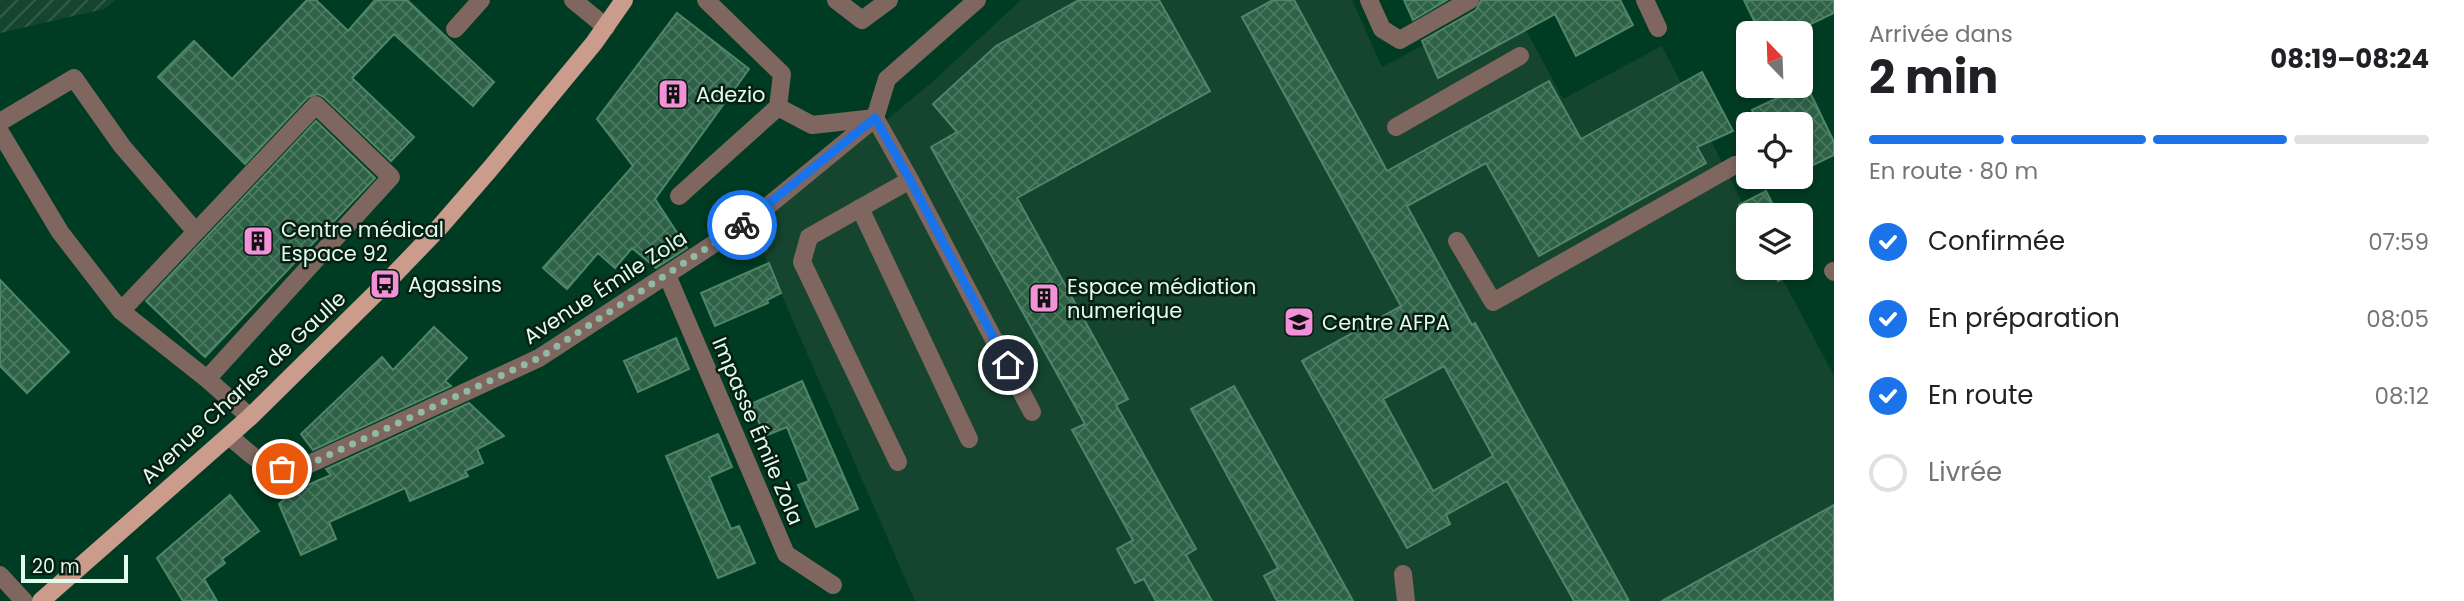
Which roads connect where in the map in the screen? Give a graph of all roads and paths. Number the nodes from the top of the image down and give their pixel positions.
1 (481, 0) edge
2 (573, 0) edge
3 (624, 0) edge
4 (706, 0) edge
5 (836, 0) edge
6 (889, 0) edge
7 (977, 0) edge
8 (1369, 0) edge
9 (1470, 0) edge
10 (1645, 0) edge
11 (606, 27) junction
12 (1658, 28) dead end
13 (454, 29) dead end
14 (1520, 56) dead end
15 (778, 107) junction
16 (875, 118) junction
17 (0, 122) edge
18 (1395, 127) dead end
19 (0, 132) edge
20 (1735, 165) dead end
21 (910, 180) junction
22 (679, 197) dead end
23 (860, 208) junction
24 (196, 232) junction
25 (1457, 241) dead end
26 (667, 275) junction
27 (121, 311) junction
28 (207, 379) junction
29 (1032, 412) dead end
30 (250, 417) junction
31 (229, 436) junction
32 (969, 439) dead end
33 (898, 462) dead end
34 (1403, 573) dead end
35 (0, 575) edge
36 (833, 585) dead end
37 (24, 601) edge
38 (41, 601) edge
39 (1406, 601) edge

1 - 13 street
2 - 11 street
3 - 11 main road, Avenue Charles de Gaulle
4 - 15 street
5 - 6 street
7 - 16 street
8 - 9 street
10 - 12 street
11 - 30 main road, Avenue Charles de Gaulle
14 - 18 street
15 - 16 street
15 - 22 street
16 - 21 street
16 - 26 street, Avenue Émile Zola
17 - 24 street
19 - 27 street
20 - 25 street
21 - 23 street
21 - 29 street
23 - 32 street
23 - 33 street
24 - 27 street
24 - 28 street
26 - 31 street, Avenue Émile Zola
26 - 36 street, Impasse Émile Zola
27 - 28 street
28 - 30 street
30 - 31 main road, Avenue Charles de Gaulle
31 - 38 main road, Avenue Charles de Gaulle
34 - 39 street
35 - 37 street

